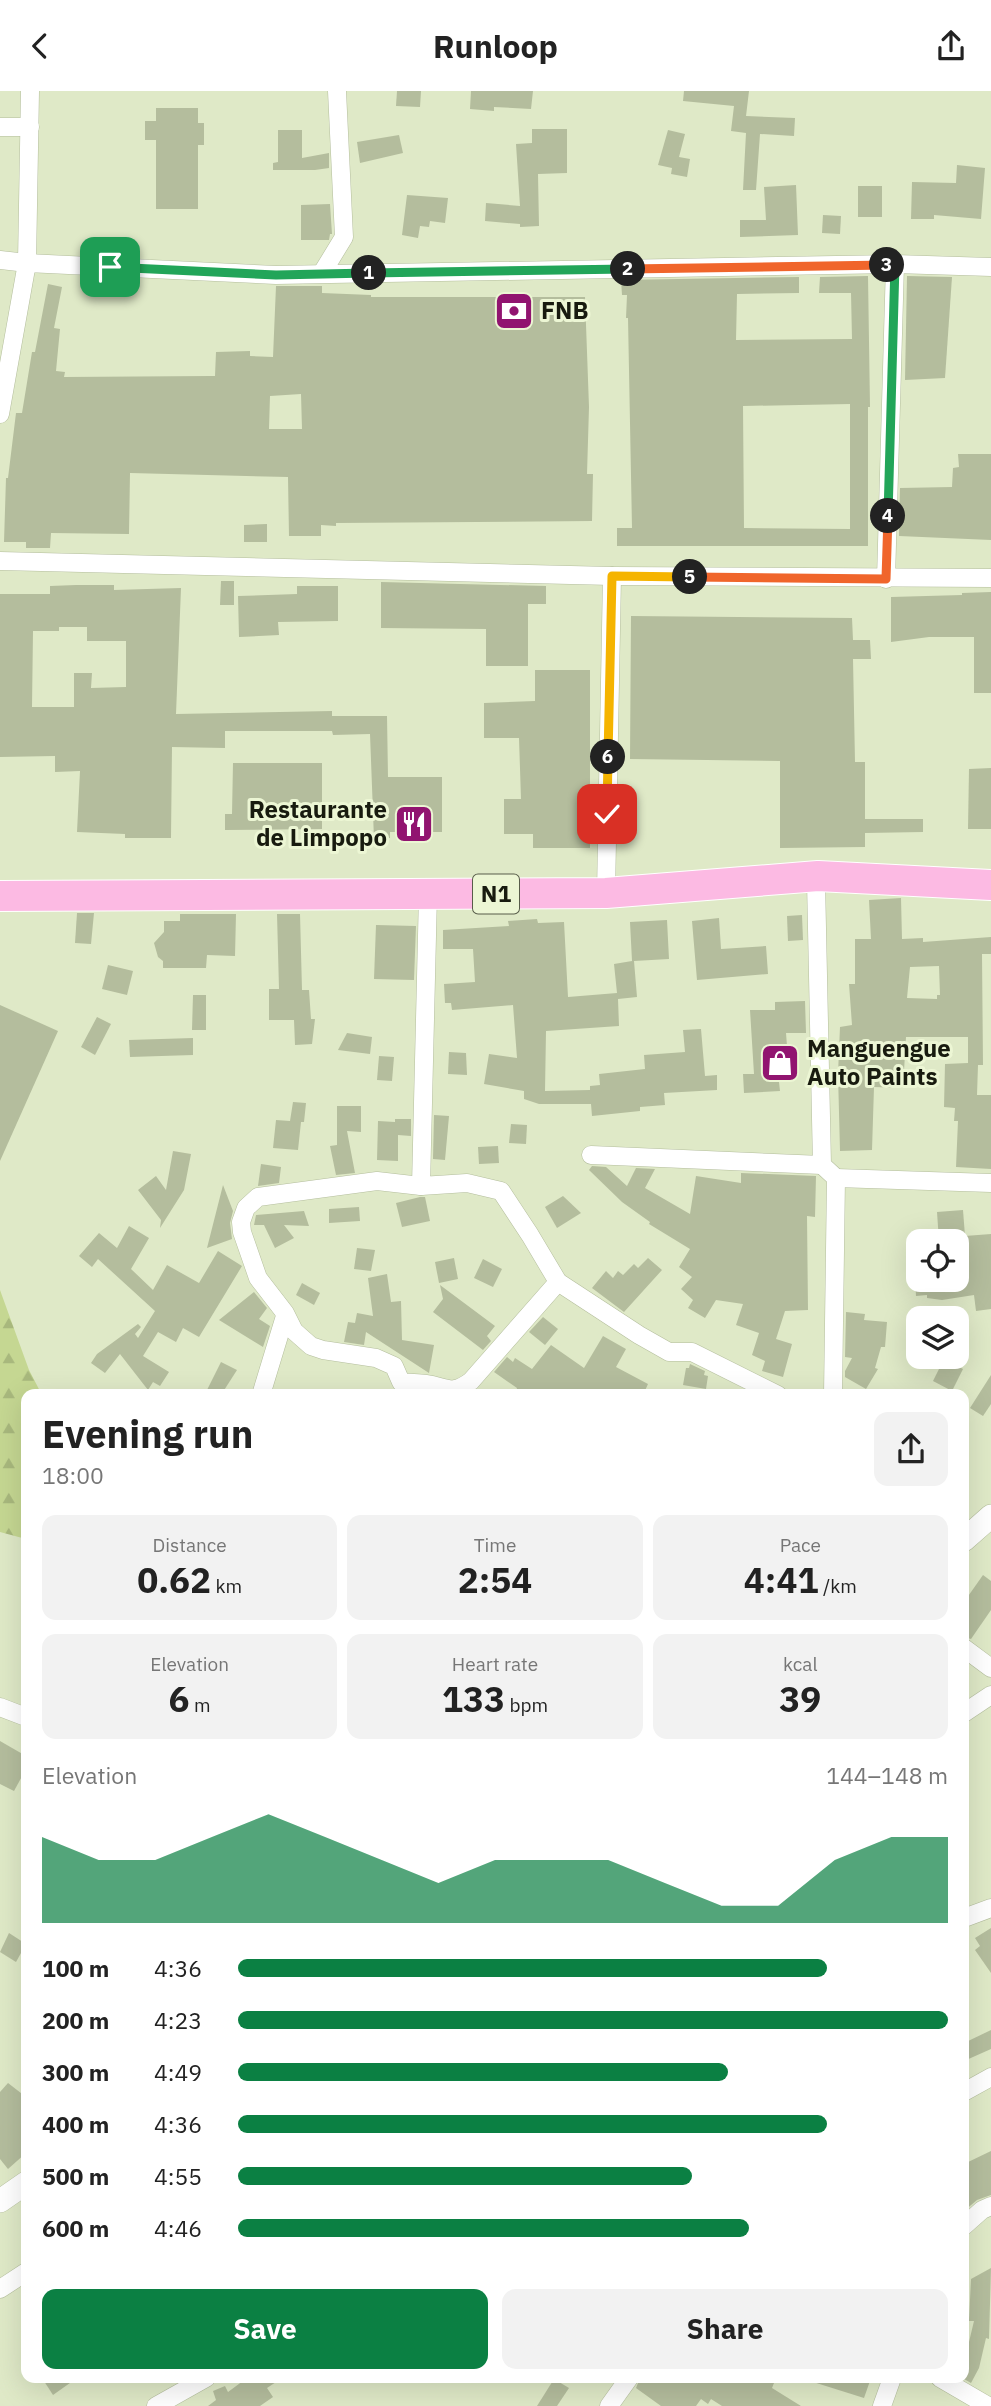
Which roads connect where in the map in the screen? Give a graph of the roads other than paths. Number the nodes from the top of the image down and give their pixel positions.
1 (30, 91) edge
2 (337, 91) edge
3 (0, 127) edge
4 (30, 127) junction
5 (0, 260) edge
6 (27, 263) junction
7 (895, 264) junction
8 (991, 267) edge
9 (322, 273) junction
10 (0, 414) edge
11 (0, 561) edge
12 (612, 576) junction
13 (991, 578) edge
14 (886, 579) junction
15 (818, 876) junction
16 (991, 885) edge
17 (606, 893) junction
18 (428, 894) junction
19 (0, 896) edge
20 (591, 1155) dead end
21 (822, 1165) junction
22 (836, 1178) junction
23 (991, 1183) edge
24 (421, 1186) junction
25 (558, 1282) junction
26 (285, 1316) junction
27 (263, 1389) edge
28 (443, 1389) edge
29 (460, 1389) edge
30 (766, 1389) edge
31 (833, 1389) edge
32 (991, 1516) edge
33 (969, 1536) edge
34 (969, 1652) edge
35 (991, 1668) edge
36 (991, 1695) edge
37 (0, 1707) edge
38 (969, 1710) edge
39 (21, 1715) edge
40 (991, 1907) edge
41 (969, 1916) edge
42 (991, 2077) edge
43 (969, 2089) edge
44 (21, 2186) edge
45 (0, 2201) edge
46 (991, 2206) edge
47 (969, 2222) edge
48 (21, 2275) edge
49 (0, 2289) edge
50 (197, 2383) edge
51 (625, 2383) edge
52 (890, 2383) edge
53 (949, 2383) edge
54 (156, 2406) edge
55 (609, 2406) edge
56 (882, 2406) edge
57 (988, 2406) edge

1 - 4 street
2 - 9 street
3 - 4 street
4 - 6 street
5 - 6 street
6 - 9 street
6 - 10 street
7 - 8 street
7 - 9 street
7 - 14 street
11 - 12 street
12 - 14 street
12 - 17 street
13 - 14 street
15 - 16 highway, N1
15 - 17 highway, N1
15 - 21 street
17 - 18 highway, N1
18 - 19 highway, N1
18 - 24 street
20 - 21 street
21 - 22 street
22 - 23 street
22 - 31 street
24 - 25 street
24 - 26 street
25 - 29 street
25 - 30 street
26 - 27 street
26 - 28 street
32 - 33 street
34 - 35 street
36 - 38 street
37 - 39 street
40 - 41 street
42 - 43 street
44 - 45 street
46 - 47 street
48 - 49 street
50 - 54 street
51 - 55 street
52 - 56 street
53 - 57 street

